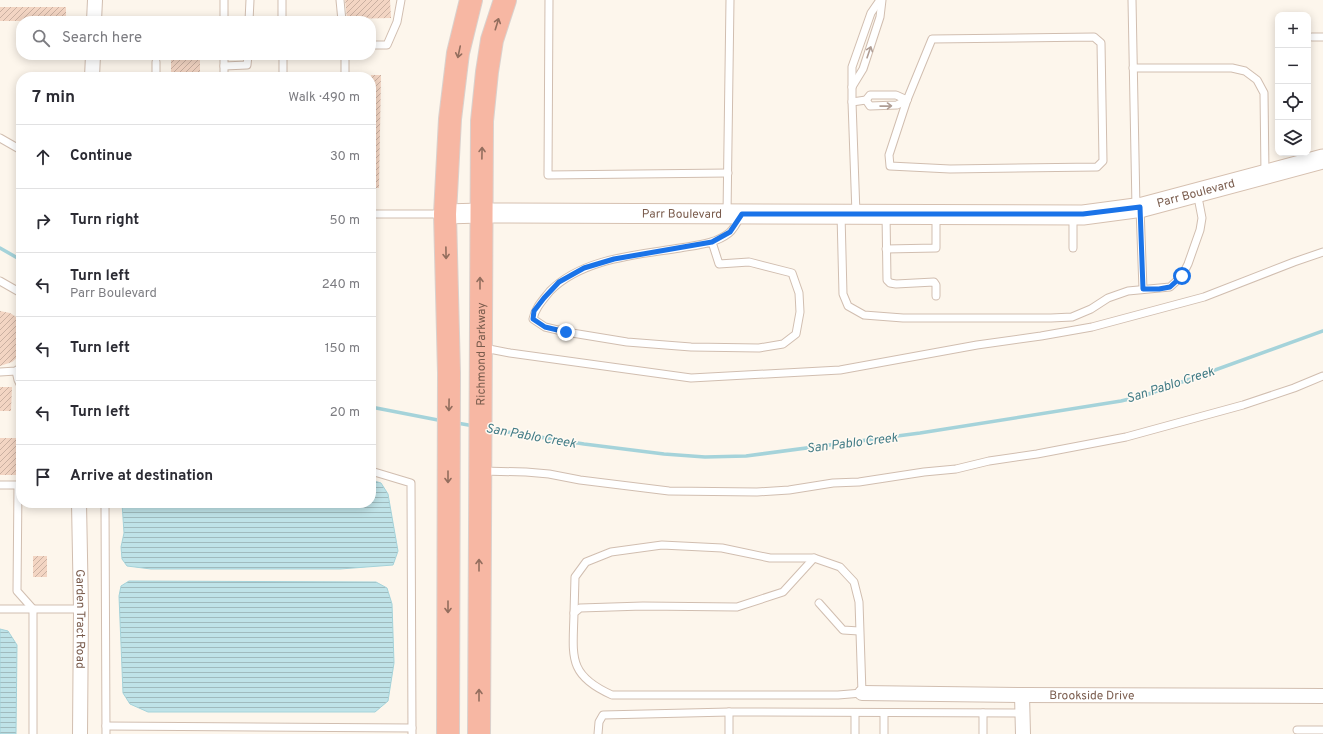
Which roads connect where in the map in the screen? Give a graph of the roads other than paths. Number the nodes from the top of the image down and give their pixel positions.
1 (95, 0) edge
2 (224, 0) edge
3 (250, 0) edge
4 (282, 0) edge
5 (340, 0) edge
6 (401, 0) edge
7 (471, 0) edge
8 (505, 0) edge
9 (549, 0) edge
10 (730, 0) edge
11 (881, 0) edge
12 (1132, 0) edge
13 (94, 16) edge
14 (224, 16) edge
15 (249, 16) edge
16 (282, 16) edge
17 (342, 16) edge
18 (1312, 37) dead end
19 (1323, 37) edge
20 (376, 45) edge
21 (93, 60) edge
22 (224, 60) edge
23 (248, 60) edge
24 (283, 60) edge
25 (345, 60) edge
26 (156, 62) dead end
27 (224, 66) junction
28 (1133, 68) junction
29 (92, 72) edge
30 (156, 72) edge
31 (224, 72) edge
32 (283, 72) edge
33 (345, 72) edge
34 (852, 87) junction
35 (866, 100) junction
36 (907, 100) junction
37 (852, 102) junction
38 (0, 138) edge
39 (16, 147) edge
40 (1323, 159) edge
41 (728, 173) junction
42 (1265, 174) junction
43 (1197, 192) junction
44 (1138, 208) junction
45 (481, 213) junction
46 (376, 214) edge
47 (445, 214) junction
48 (735, 214) junction
49 (848, 214) junction
50 (886, 214) junction
51 (936, 214) junction
52 (1073, 214) junction
53 (712, 242) junction
54 (1073, 248) dead end
55 (886, 250) junction
56 (1323, 252) edge
57 (0, 281) edge
58 (1143, 289) junction
59 (16, 290) edge
60 (936, 296) dead end
61 (480, 347) junction
62 (16, 369) edge
63 (0, 372) edge
64 (1323, 376) edge
65 (480, 471) junction
66 (376, 472) edge
67 (0, 485) edge
68 (16, 485) edge
69 (19, 508) edge
70 (80, 508) edge
71 (105, 508) edge
72 (814, 558) junction
73 (819, 603) dead end
74 (0, 609) edge
75 (33, 609) junction
76 (81, 609) junction
77 (574, 613) junction
78 (859, 631) junction
79 (862, 693) junction
80 (1022, 695) junction
81 (1323, 696) edge
82 (729, 712) junction
83 (855, 713) junction
84 (884, 713) junction
85 (983, 713) junction
86 (1022, 713) junction
87 (106, 726) junction
88 (1297, 730) dead end
89 (1323, 730) edge
90 (412, 731) edge
91 (33, 734) edge
92 (80, 734) edge
93 (106, 734) edge
94 (448, 734) edge
95 (479, 734) edge
96 (598, 734) edge
97 (729, 734) edge
98 (855, 734) edge
99 (884, 734) edge
100 (983, 734) edge
101 (1023, 734) edge

1 - 13 street
2 - 14 lane
3 - 15 lane
4 - 16 lane
5 - 17 lane
6 - 20 lane
7 -> 47 highway
45 -> 8 highway, Richmond Parkway
9 - 41 lane
10 - 41 lane
34 -> 11 lane
11 - 34 lane
12 - 28 lane
18 - 19 lane
21 - 29 street
22 - 27 lane
23 - 27 lane
24 - 32 lane
25 - 33 lane
26 - 30 lane
27 - 31 lane
28 - 42 lane
28 - 44 lane
34 - 37 lane
35 - 36 lane
35 -> 36 lane
35 - 37 lane
36 - 36 lane
37 - 49 lane
38 - 39 lane
40 - 42 street, Parr Boulevard
41 - 48 lane
42 - 43 street, Parr Boulevard
43 - 44 street, Parr Boulevard
43 - 58 lane
44 - 52 street, Parr Boulevard
44 - 58 lane
45 - 47 street, Parr Boulevard
45 - 48 street, Parr Boulevard
61 -> 45 highway, Richmond Parkway
46 - 47 lane, Parr Boulevard
47 -> 94 highway
48 - 49 street, Parr Boulevard
48 - 53 lane
49 - 50 street, Parr Boulevard
49 - 58 lane
50 - 51 street, Parr Boulevard
50 - 55 lane
51 - 52 street, Parr Boulevard
51 - 55 lane
52 - 54 lane
53 - 53 lane
55 - 60 lane
56 - 61 lane
57 - 59 lane
61 - 65 highway, Richmond Parkway
62 - 63 lane
64 - 65 lane
95 -> 65 highway, Richmond Parkway
66 - 90 lane
67 - 68 lane
69 - 75 lane
70 - 76 street, Garden Tract Road
71 - 87 lane
72 - 77 lane
72 - 77 lane
72 - 78 lane
73 - 78 lane
74 - 75 lane
75 - 76 lane
75 - 91 lane
76 - 92 street, Garden Tract Road
77 - 79 lane
78 - 79 lane
79 - 80 street, Brookside Drive
80 - 81 street, Brookside Drive
80 - 86 street
82 - 83 lane
82 - 96 lane
82 - 97 lane
83 - 84 lane
83 - 98 lane
84 - 85 lane
84 - 99 lane
85 - 86 lane
85 - 100 lane
86 - 101 street
87 - 90 lane
87 - 93 lane
88 - 89 lane

